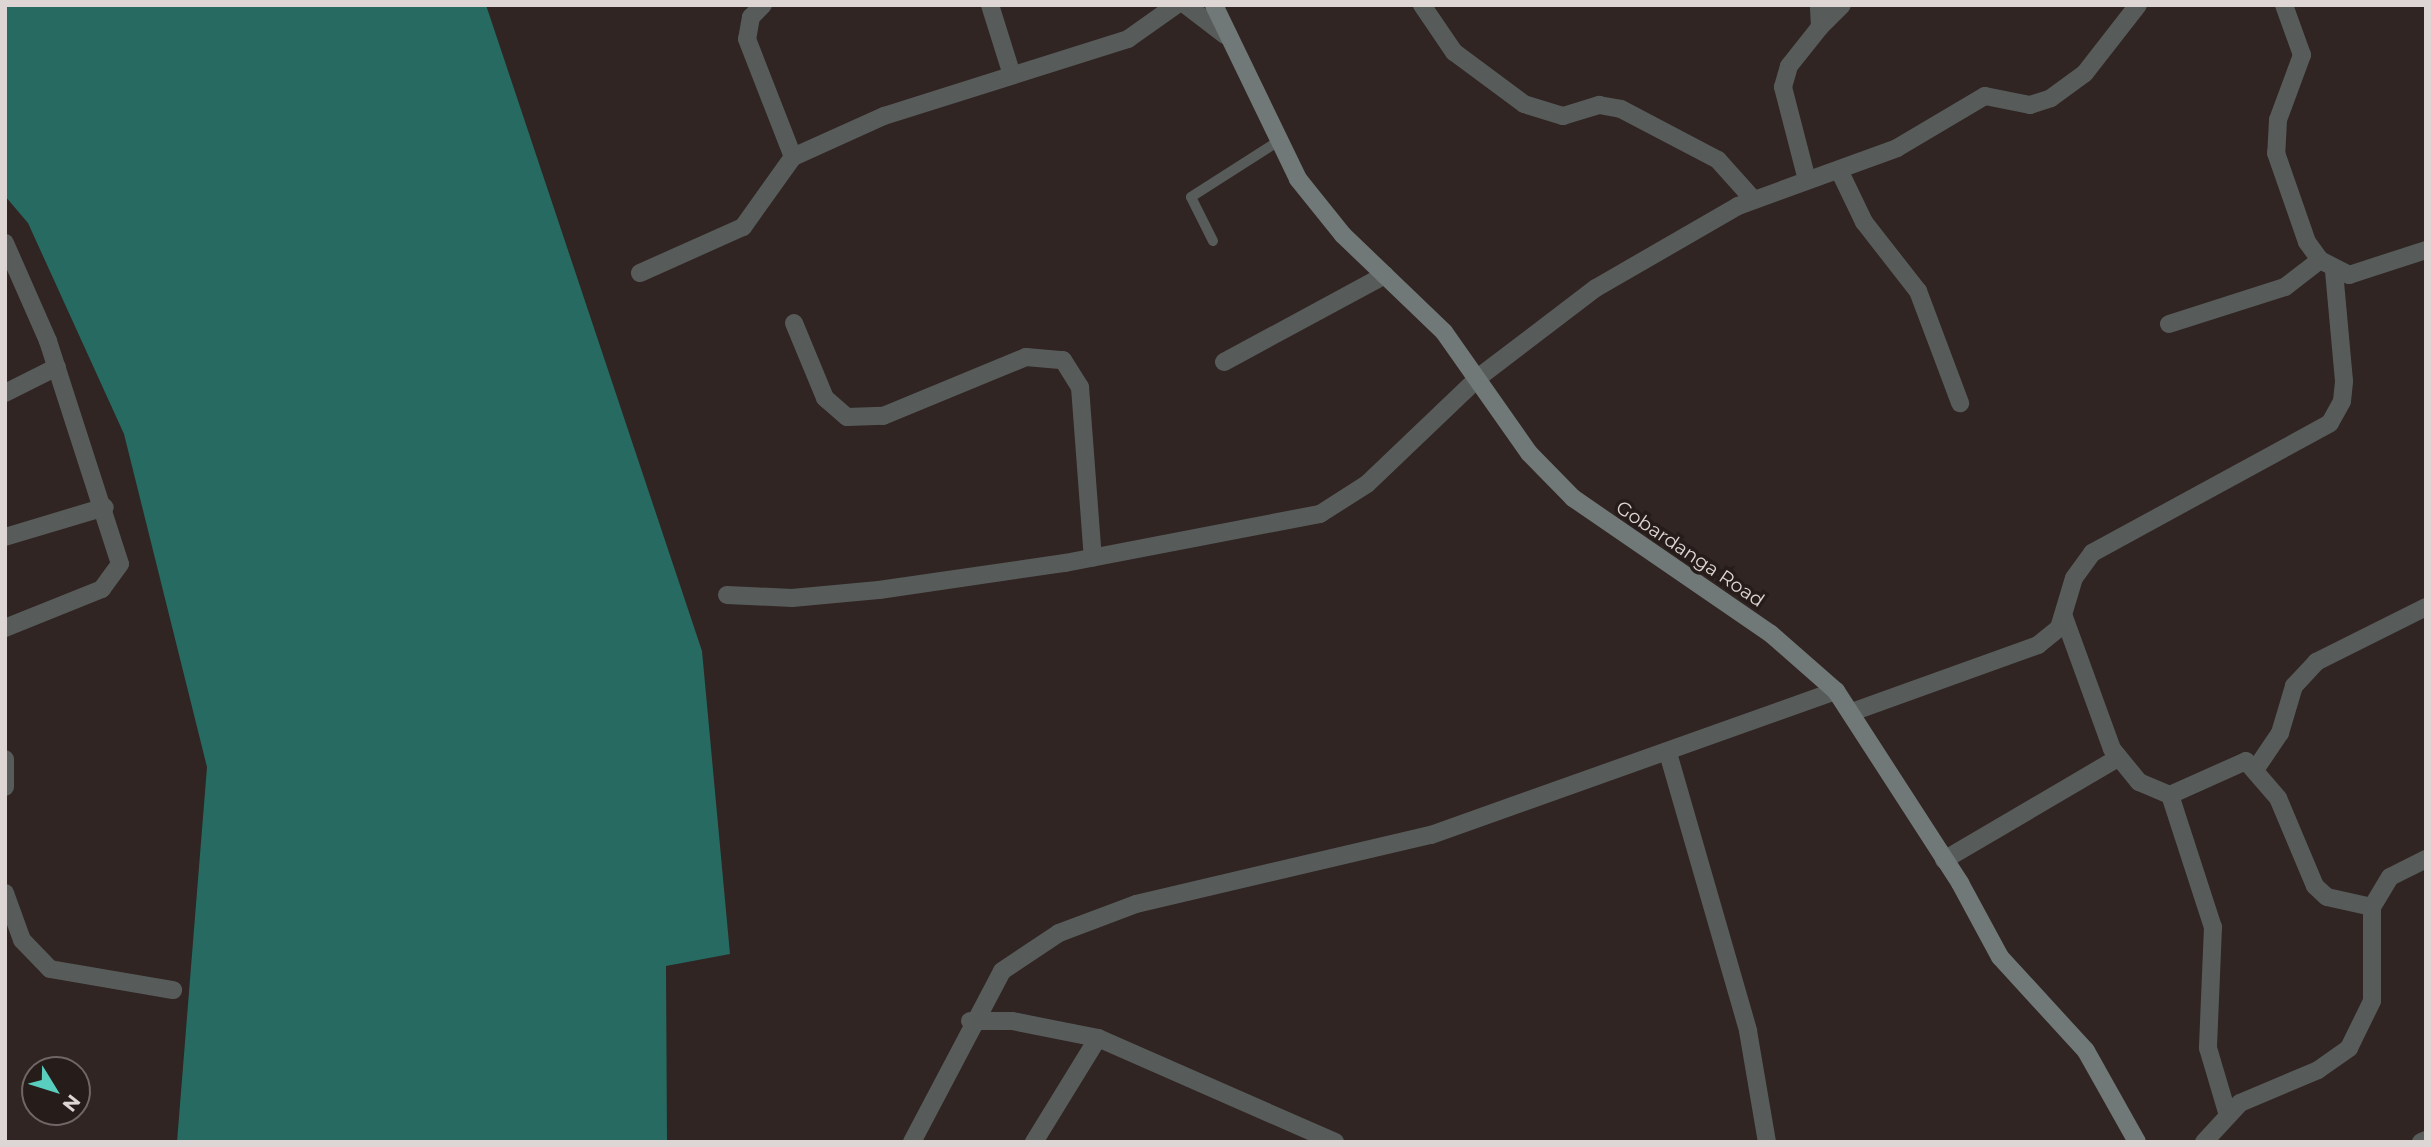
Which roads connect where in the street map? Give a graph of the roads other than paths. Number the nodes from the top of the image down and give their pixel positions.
1 (990, 5) edge
2 (1176, 5) edge
3 (1186, 5) edge
4 (1214, 5) edge
5 (1422, 5) edge
6 (1819, 5) edge
7 (1842, 5) edge
8 (2138, 5) edge
9 (2284, 5) edge
10 (753, 9) edge
11 (1820, 27) junction
12 (1225, 36) junction
13 (1012, 75) junction
14 (1278, 142) junction
15 (793, 157) junction
16 (1839, 170) junction
17 (1807, 180) junction
18 (1753, 199) junction
19 (1213, 240) dead end
20 (5, 243) edge
21 (2426, 250) edge
22 (2327, 266) junction
23 (12, 269) edge
24 (640, 273) dead end
25 (1385, 275) junction
26 (794, 323) dead end
27 (2169, 324) dead end
28 (1224, 362) dead end
29 (57, 367) junction
30 (1479, 377) junction
31 (5, 393) edge
32 (1961, 403) dead end
33 (105, 507) junction
34 (5, 537) edge
35 (1093, 558) junction
36 (727, 595) dead end
37 (2426, 607) edge
38 (2064, 617) junction
39 (5, 628) edge
40 (1836, 691) junction
41 (1852, 712) junction
42 (1668, 753) junction
43 (2118, 758) junction
44 (5, 759) edge
45 (2257, 767) junction
46 (5, 787) edge
47 (2170, 795) junction
48 (2426, 859) edge
49 (1944, 860) junction
50 (5, 893) edge
51 (2372, 907) junction
52 (173, 990) dead end
53 (970, 1021) junction
54 (1098, 1038) junction
55 (2227, 1112) junction
56 (912, 1142) edge
57 (1034, 1142) edge
58 (1335, 1142) edge
59 (1767, 1142) edge
60 (2137, 1142) edge
61 (2204, 1142) edge

1 - 13 street
2 - 13 street
3 - 12 street
4 - 12 main road, Gobardanga Road
5 - 18 street
6 - 11 street
7 - 11 street
8 - 16 street
9 - 22 street
10 - 15 street
11 - 17 street
12 - 14 main road, Gobardanga Road
13 - 15 street
14 - 19 lane
14 - 25 main road, Gobardanga Road
15 - 24 street
16 - 17 street
16 - 32 street
17 - 18 street
18 - 30 street
20 - 23 street
21 - 22 street
22 - 27 street
22 - 38 street
23 - 29 street
25 - 28 street
25 - 30 main road, Gobardanga Road
26 - 35 street
29 - 31 street
29 - 33 street
30 - 35 street
30 - 40 main road, Gobardanga Road
33 - 34 street
33 - 39 street
35 - 36 street
37 - 45 street
38 - 41 street
38 - 43 street
40 - 41 main road, Gobardanga Road
40 - 42 street
41 - 49 main road, Gobardanga Road
42 - 53 street
42 - 59 street
43 - 47 street
43 - 49 street
44 - 46 street
45 - 47 street
45 - 51 street
47 - 55 street
48 - 51 street
49 - 60 main road, Gobardanga Road
50 - 52 street
51 - 55 street
53 - 54 street
53 - 56 street
54 - 57 street
54 - 58 street
55 - 61 street

